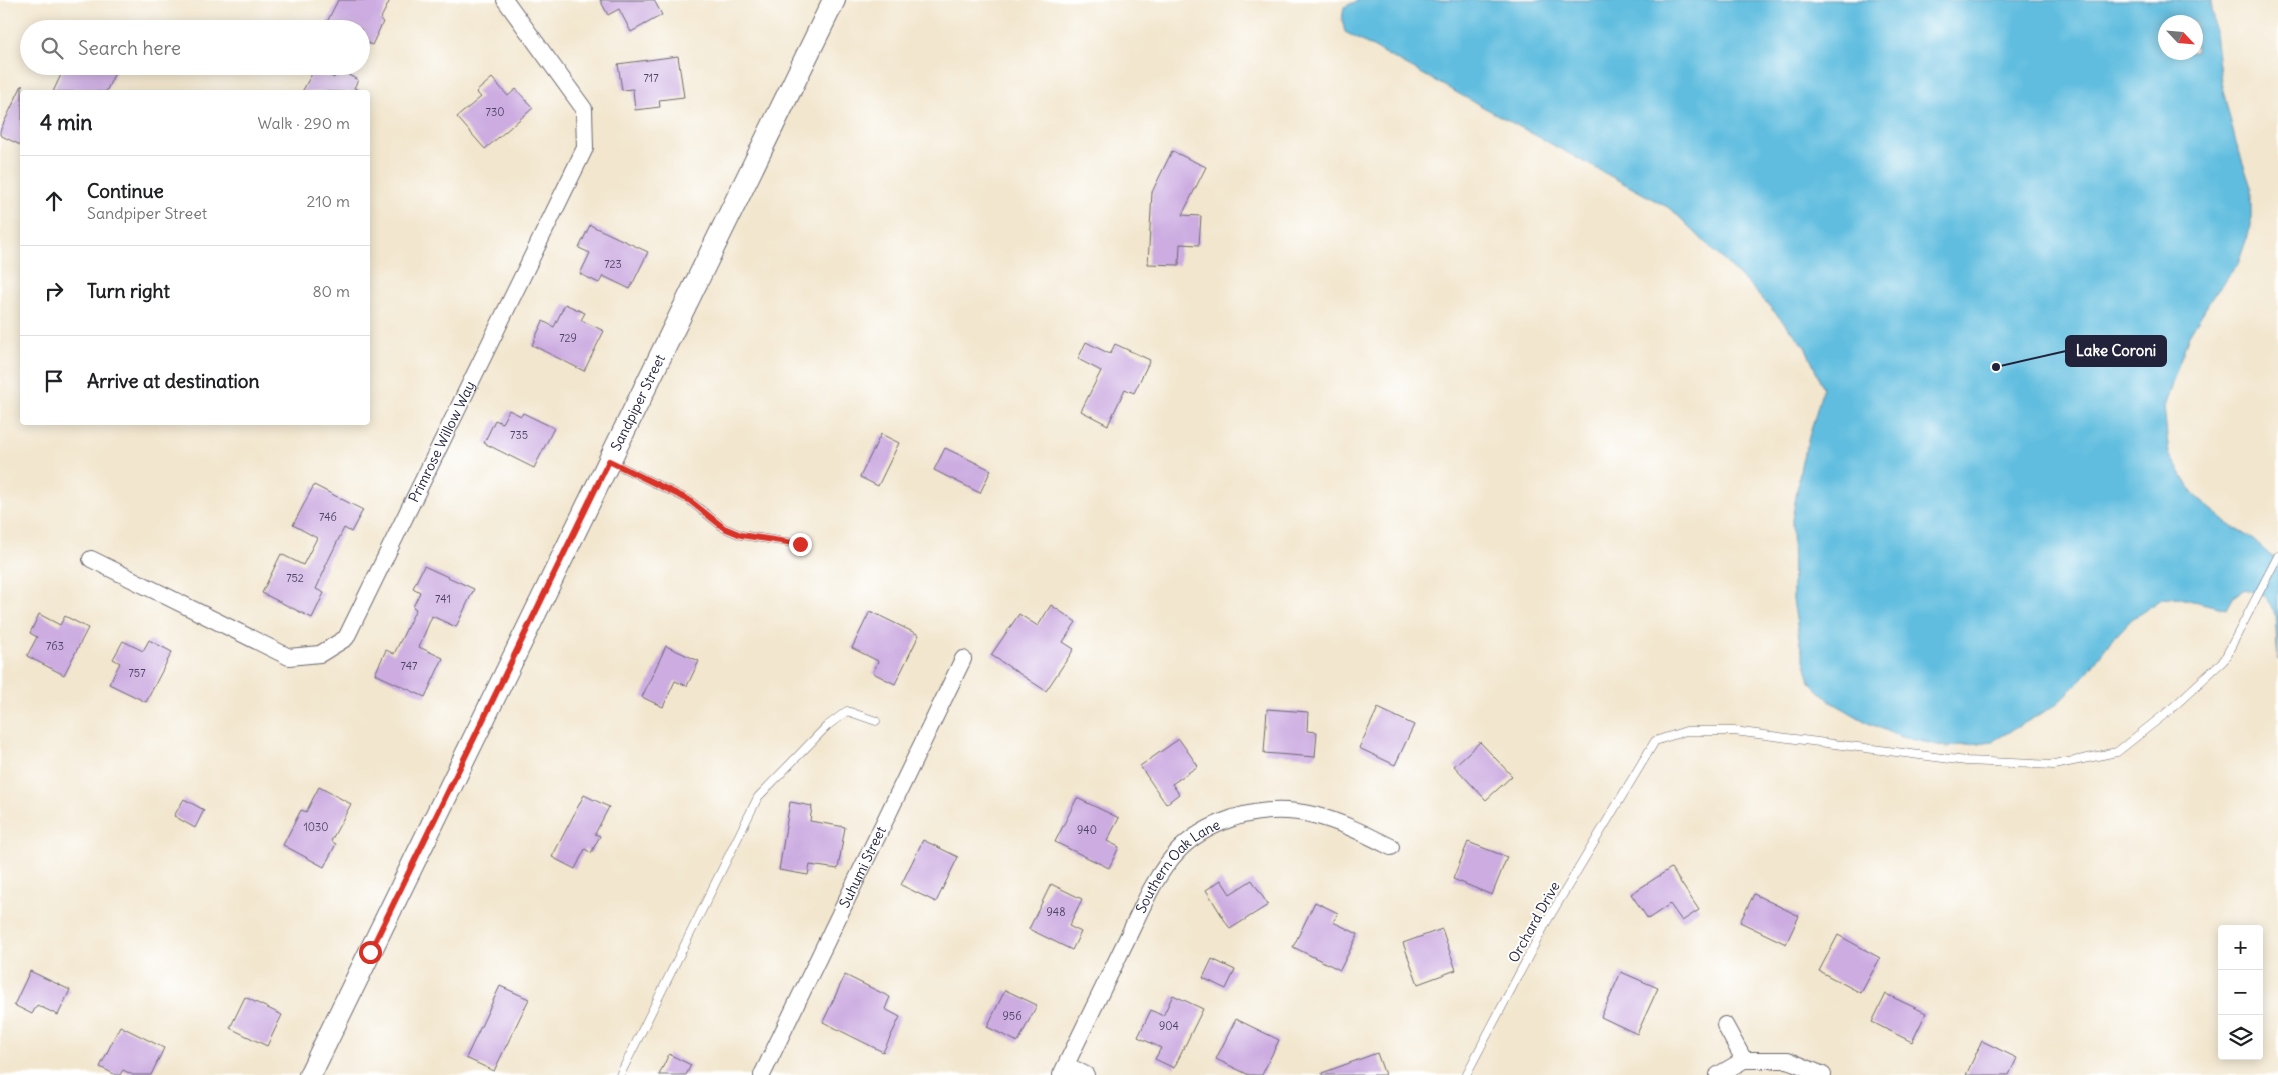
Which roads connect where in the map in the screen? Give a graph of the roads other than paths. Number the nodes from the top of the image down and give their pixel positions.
1 (505, 0) edge
2 (834, 0) edge
3 (609, 461) junction
4 (800, 544) dead end
5 (2278, 556) edge
6 (91, 559) dead end
7 (963, 660) dead end
8 (876, 721) dead end
9 (1391, 847) dead end
10 (1725, 1025) dead end
11 (1744, 1060) junction
12 (1064, 1070) edge
13 (310, 1075) edge
14 (620, 1075) edge
15 (762, 1075) edge
16 (1086, 1075) edge
17 (1466, 1075) edge
18 (1718, 1075) edge
19 (1823, 1075) edge

1 - 6 street, Primrose Willow Way
2 - 3 street, Sandpiper Street
3 - 4 lane
3 - 13 street, Sandpiper Street
5 - 17 lane, Orchard Drive
7 - 15 street, Suhumi Street
8 - 14 lane
9 - 12 street, Southern Oak Lane
10 - 11 street
11 - 18 street
11 - 19 street
12 - 16 street

